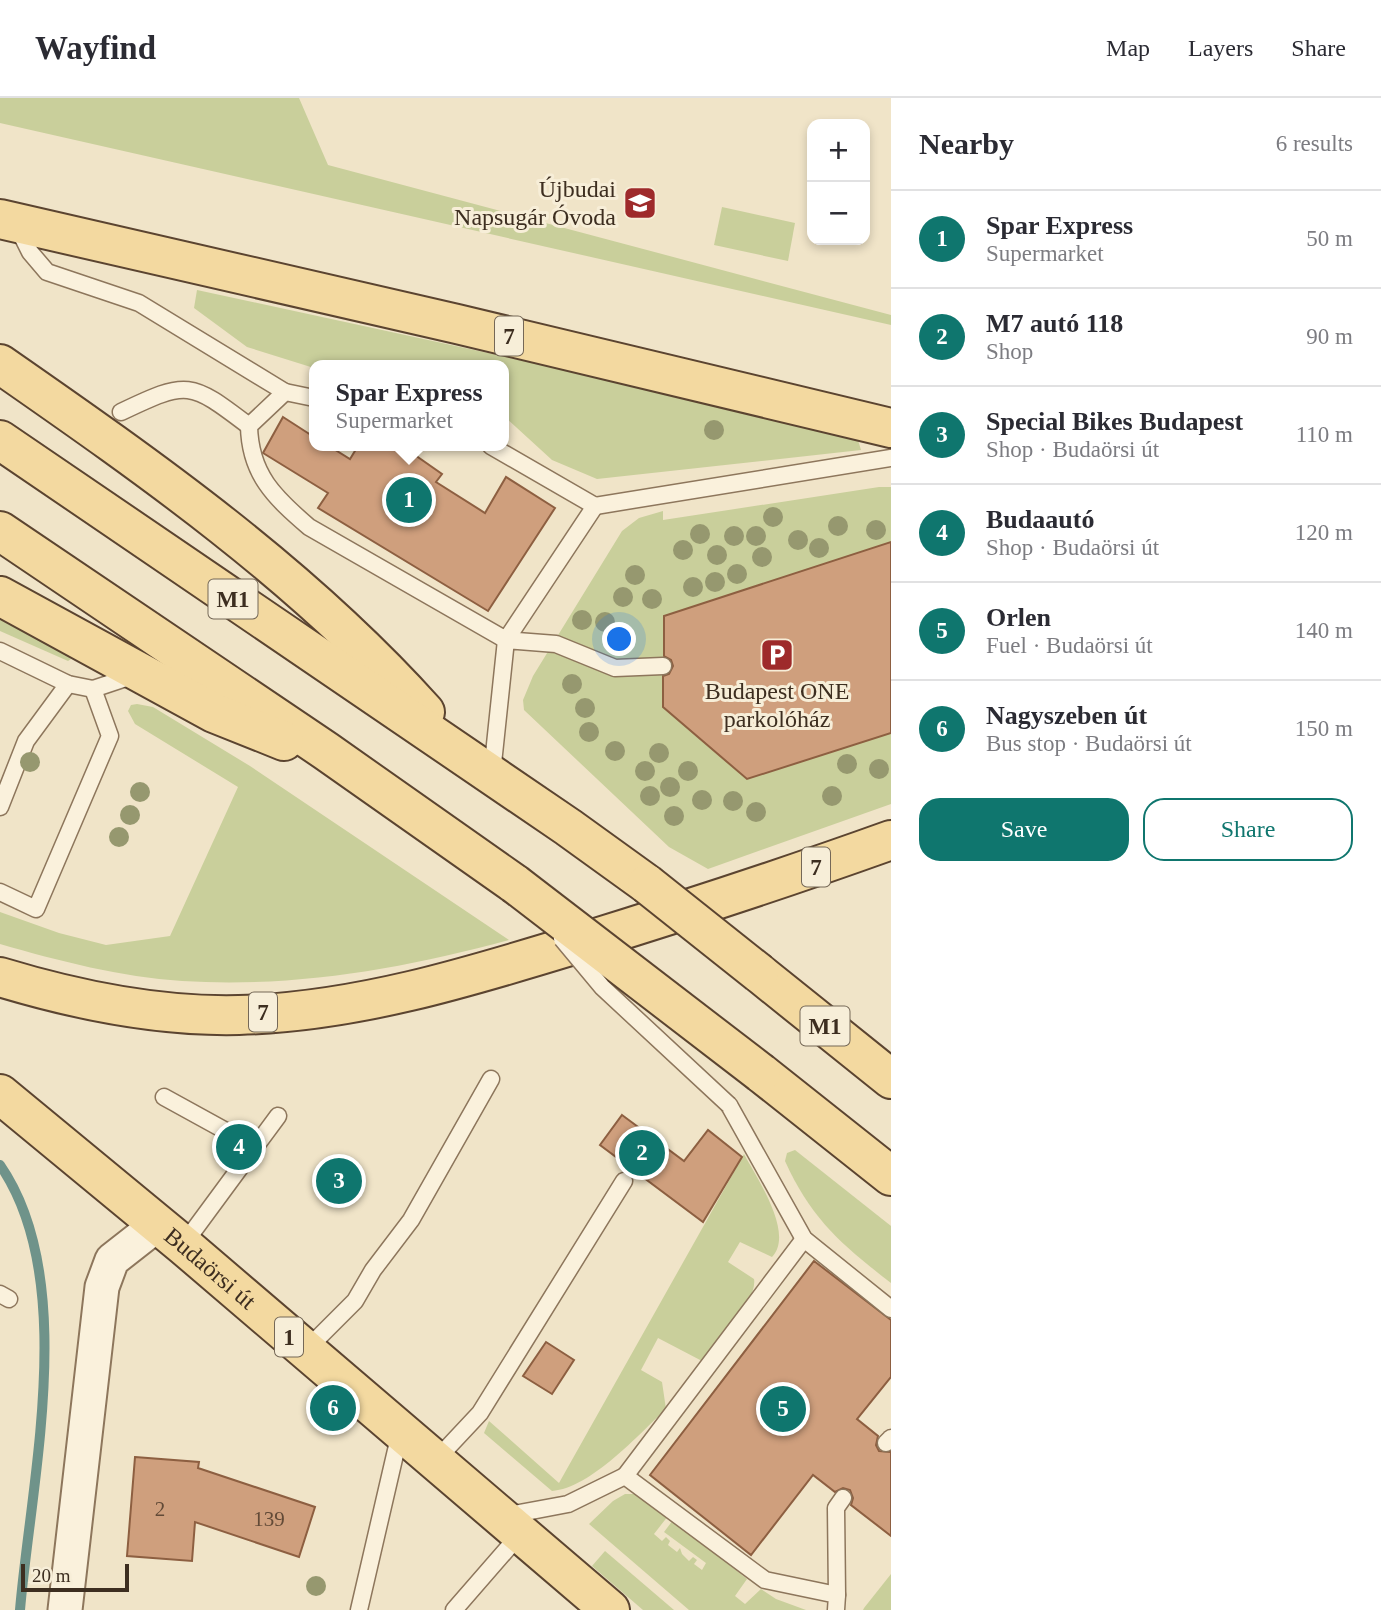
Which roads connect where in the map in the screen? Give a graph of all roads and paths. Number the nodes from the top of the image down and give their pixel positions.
1 (8, 221) edge
2 (0, 364) edge
3 (285, 392) junction
4 (309, 397) edge
5 (121, 412) dead end
6 (249, 426) junction
7 (891, 428) edge
8 (0, 440) edge
9 (500, 451) edge
10 (891, 458) edge
11 (595, 506) junction
12 (0, 531) edge
13 (0, 596) edge
14 (506, 640) junction
15 (0, 652) edge
16 (663, 666) dead end
17 (144, 672) junction
18 (68, 684) junction
19 (93, 689) junction
20 (326, 751) junction
21 (479, 767) junction
22 (0, 807) edge
23 (891, 840) edge
24 (515, 884) junction
25 (0, 892) edge
26 (0, 977) edge
27 (491, 1079) dead end
28 (891, 1079) edge
29 (0, 1094) edge
30 (164, 1097) dead end
31 (278, 1116) dead end
32 (255, 1147) junction
33 (891, 1176) edge
34 (624, 1181) dead end
35 (170, 1235) junction
36 (804, 1239) junction
37 (891, 1309) edge
38 (305, 1350) junction
39 (401, 1431) junction
40 (435, 1461) junction
41 (625, 1476) junction
42 (843, 1498) dead end
43 (511, 1525) junction
44 (836, 1602) edge
45 (65, 1610) edge
46 (359, 1610) edge
47 (454, 1610) edge
48 (610, 1610) edge

1 - 3 lane
1 - 7 main road, 7
2 - 21 main road
3 - 4 lane
3 - 6 lane
5 - 6 lane
6 - 14 lane
8 - 21 main road, M1
9 - 11 lane
10 - 11 lane
11 - 14 lane
12 - 20 main road
13 - 17 main road
14 - 16 lane
14 - 21 lane
15 - 18 lane
17 - 19 lane
17 - 20 main road
18 - 19 lane
18 - 22 lane
19 - 25 lane
20 - 24 main road
21 - 28 main road, M1, bridge
23 - 26 main road, 7
24 - 33 main road, bridge
24 - 36 lane, bridge
27 - 38 lane
29 - 35 main road, Budaörsi út / 1
30 - 32 lane
31 - 32 lane
32 - 35 lane
34 - 40 lane
35 - 38 main road, Budaörsi út / 1
35 - 45 street
36 - 37 lane
36 - 41 lane
38 - 39 main road, Budaörsi út / 1
39 - 40 main road, Budaörsi út / 1
39 - 46 lane
40 - 43 main road, Budaörsi út / 1
41 - 43 lane
41 - 44 lane
42 - 44 lane
43 - 47 lane
43 - 48 main road, Budaörsi út / 1

